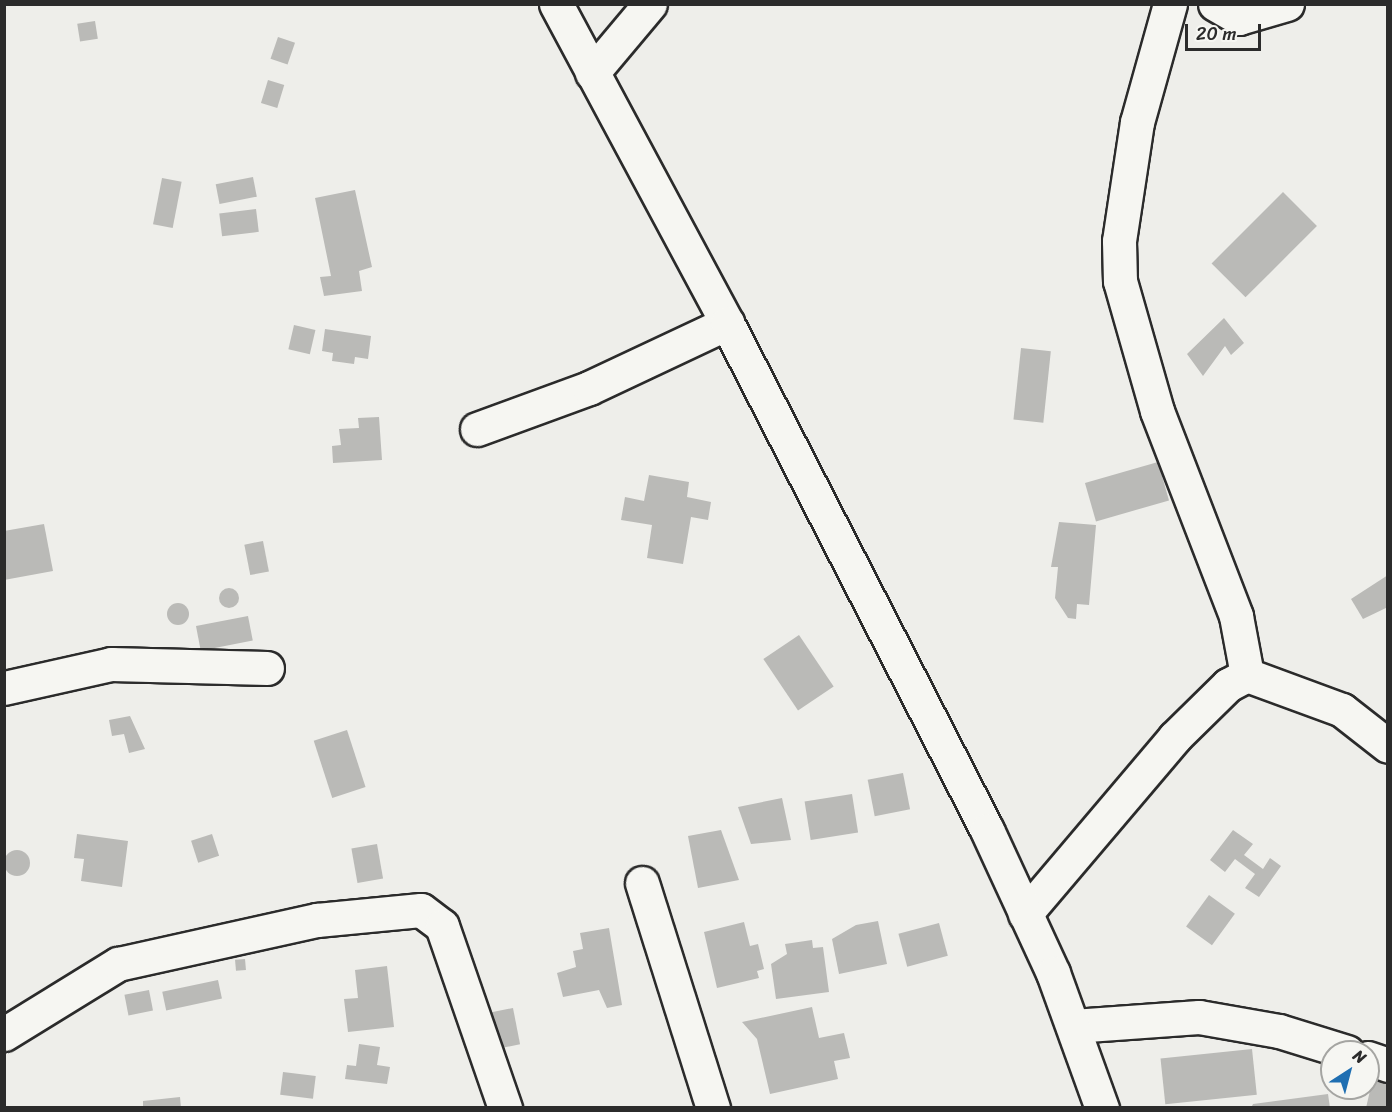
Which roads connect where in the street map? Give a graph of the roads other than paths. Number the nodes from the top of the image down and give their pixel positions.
1 (556, 4) edge
2 (650, 4) edge
3 (1170, 4) edge
4 (1215, 4) edge
5 (1287, 4) edge
6 (592, 73) junction
7 (727, 323) junction
8 (477, 429) dead end
9 (267, 669) dead end
10 (1247, 675) junction
11 (4, 688) edge
12 (1388, 746) edge
13 (642, 883) dead end
14 (1025, 914) junction
15 (1073, 1026) junction
16 (4, 1034) edge
17 (1320, 1044) edge
18 (505, 1107) edge
19 (713, 1107) edge
20 (1102, 1107) edge

1 - 6 street
2 - 6 street
3 - 10 street
4 - 5 street
6 - 7 street
7 - 8 street
7 - 14 street
9 - 11 street
10 - 12 street
10 - 14 street
13 - 19 street
14 - 15 street
15 - 17 street
15 - 20 street
16 - 18 street

